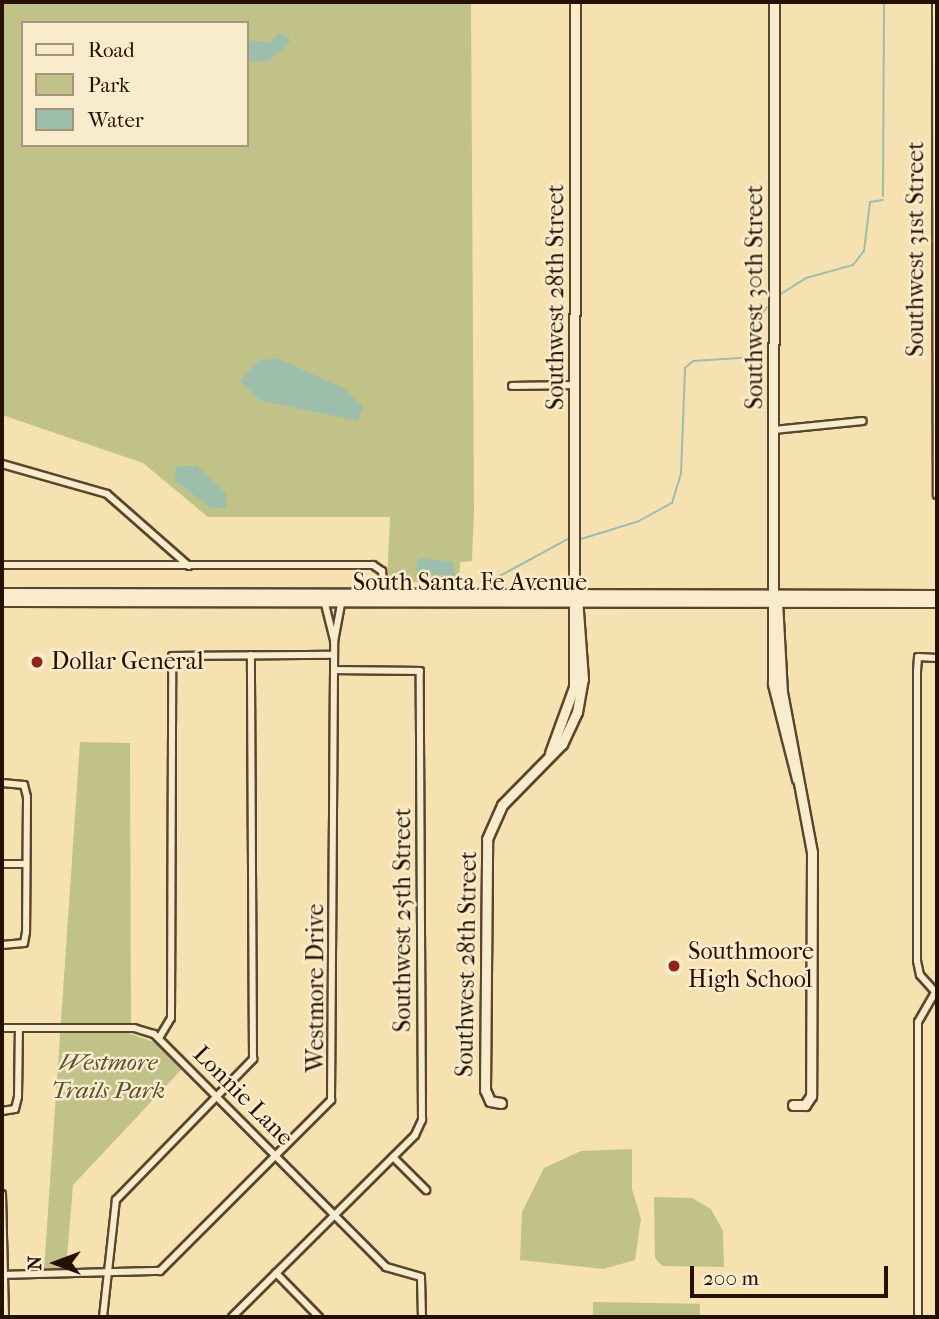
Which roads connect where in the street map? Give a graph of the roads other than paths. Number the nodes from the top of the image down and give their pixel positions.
1 (575, 2) edge
2 (774, 2) edge
3 (936, 2) edge
4 (936, 110) edge
5 (936, 363) edge
6 (575, 385) junction
7 (512, 386) dead end
8 (863, 421) dead end
9 (774, 429) junction
10 (2, 464) edge
11 (937, 495) edge
12 (2, 565) edge
13 (190, 566) junction
14 (2, 593) edge
15 (774, 593) junction
16 (384, 594) junction
17 (937, 595) edge
18 (324, 598) junction
19 (342, 598) junction
20 (576, 600) junction
21 (2, 601) edge
22 (937, 602) edge
23 (776, 604) junction
24 (334, 642) junction
25 (251, 655) junction
26 (334, 655) junction
27 (937, 658) edge
28 (334, 670) junction
29 (2, 783) edge
30 (2, 864) edge
31 (26, 864) junction
32 (2, 945) edge
33 (936, 993) edge
34 (2, 1028) edge
35 (19, 1028) junction
36 (159, 1038) junction
37 (218, 1098) junction
38 (501, 1103) dead end
39 (793, 1105) dead end
40 (2, 1111) edge
41 (277, 1157) junction
42 (393, 1157) junction
43 (426, 1189) dead end
44 (2, 1194) edge
45 (334, 1216) junction
46 (276, 1273) junction
47 (4, 1275) edge
48 (106, 1275) junction
49 (5, 1317) edge
50 (103, 1317) edge
51 (232, 1317) edge
52 (320, 1317) edge
53 (422, 1317) edge
54 (918, 1317) edge

1 - 6 street, Southwest 28th Street
2 - 9 street, Southwest 30th Street
3 - 4 street, Southwest 31st Street
4 - 5 street, Southwest 31st Street
5 - 11 street, Southwest 31st Street
6 - 7 street
6 - 20 street, Southwest 28th Street
8 - 9 street
9 - 15 street, Southwest 30th Street
10 - 13 street
12 - 13 street
13 - 16 street
14 - 18 street, South Santa Fe Avenue
15 - 17 street, South Santa Fe Avenue
15 - 20 street, South Santa Fe Avenue
15 - 23 street, Southwest 30th Street
16 - 19 street, South Santa Fe Avenue
16 - 20 street, South Santa Fe Avenue
18 - 19 street, South Santa Fe Avenue
18 - 21 street, South Santa Fe Avenue
18 - 24 street, Westmore Drive
19 - 20 street, South Santa Fe Avenue
19 - 24 street, Westmore Drive
20 - 23 street, South Santa Fe Avenue
20 - 38 street, Southwest 28th Street
22 - 23 street, South Santa Fe Avenue
23 - 39 street, Southwest 30th Street
24 - 26 street, Westmore Drive
25 - 26 street
25 - 36 street
25 - 37 street
26 - 28 street, Westmore Drive
27 - 33 street
28 - 41 street, Westmore Drive
28 - 42 street, Southwest 25th Street
29 - 31 street
30 - 31 street
31 - 32 street
33 - 54 street
34 - 35 street, Lonnie Lane
35 - 36 street, Lonnie Lane
35 - 40 street
36 - 37 street, Lonnie Lane
37 - 41 street, Lonnie Lane
37 - 48 street
41 - 45 street, Lonnie Lane
41 - 48 street, Westmore Drive
42 - 43 street
42 - 45 street, Southwest 25th Street
44 - 47 street
45 - 46 street, Southwest 25th Street
45 - 53 street, Lonnie Lane
46 - 51 street, Southwest 25th Street
46 - 52 street
47 - 48 street, Westmore Drive
47 - 49 street
48 - 50 street

